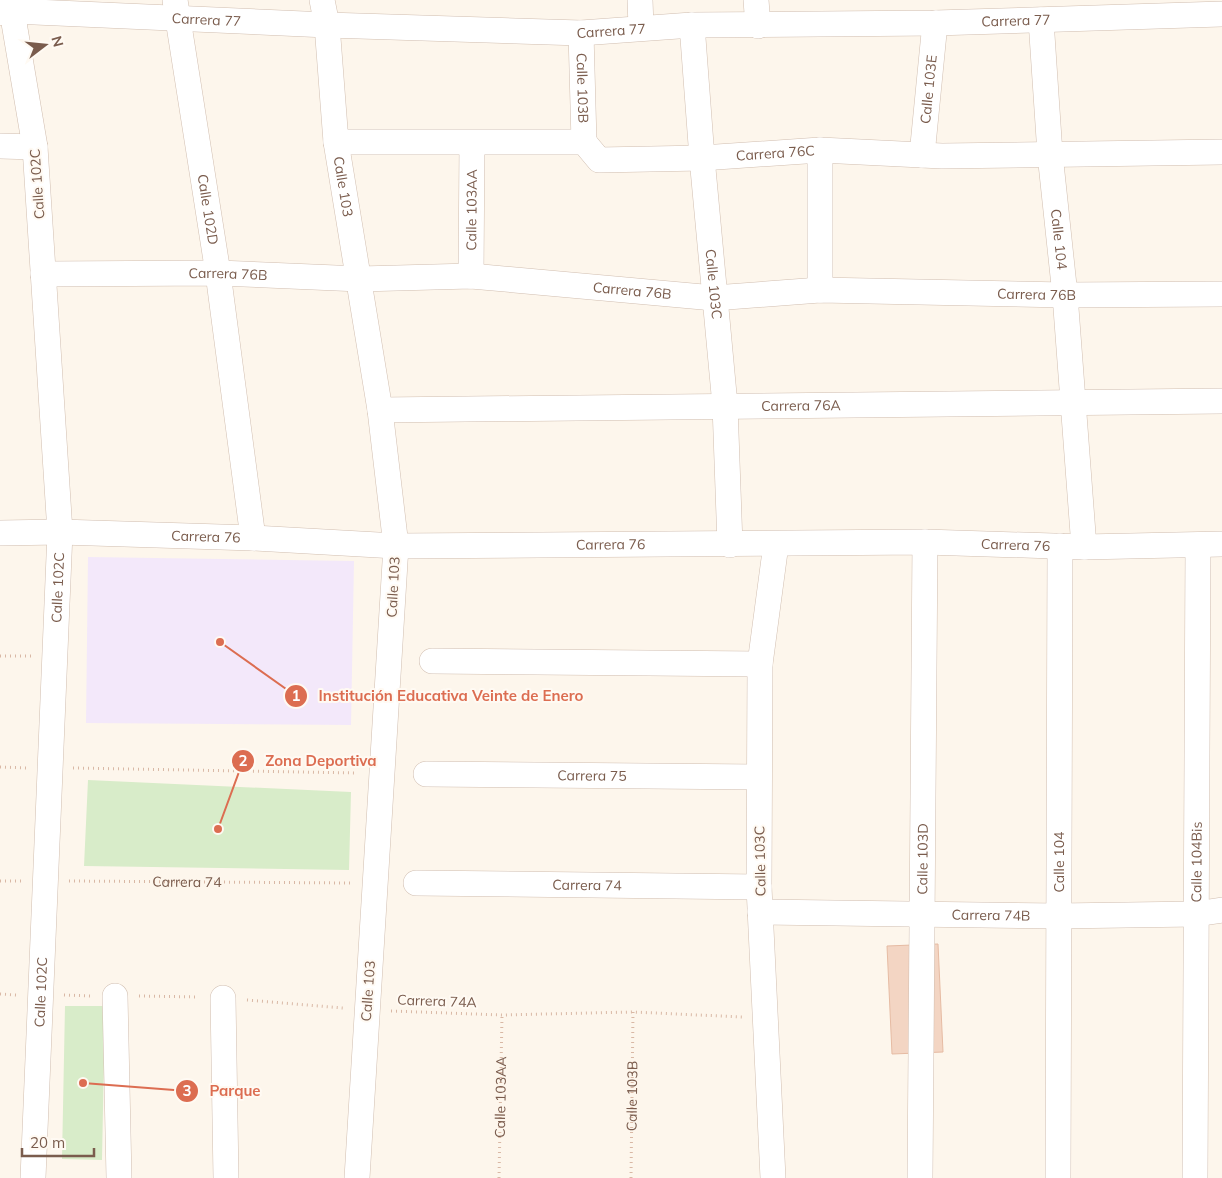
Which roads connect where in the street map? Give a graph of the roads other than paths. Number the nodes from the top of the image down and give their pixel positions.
1 (322, 0) edge
2 (640, 0) edge
3 (756, 0) edge
4 (7, 8) edge
5 (177, 10) edge
6 (999, 10) edge
7 (1222, 14) edge
8 (1041, 20) junction
9 (935, 23) junction
10 (692, 25) junction
11 (327, 26) junction
12 (758, 26) junction
13 (642, 27) junction
14 (581, 33) junction
15 (336, 142) junction
16 (472, 142) junction
17 (584, 142) junction
18 (0, 146) edge
19 (35, 147) junction
20 (820, 150) junction
21 (1222, 152) edge
22 (1050, 154) junction
23 (922, 155) junction
24 (702, 158) junction
25 (218, 273) junction
26 (43, 274) junction
27 (471, 276) junction
28 (360, 279) junction
29 (820, 290) junction
30 (1222, 294) edge
31 (1065, 295) junction
32 (714, 298) junction
33 (1222, 402) edge
34 (1072, 404) junction
35 (725, 406) junction
36 (380, 410) junction
37 (60, 532) junction
38 (0, 533) edge
39 (253, 538) junction
40 (925, 542) junction
41 (776, 544) junction
42 (730, 545) junction
43 (1210, 545) edge
44 (396, 546) junction
45 (1072, 546) junction
46 (432, 661) dead end
47 (760, 664) junction
48 (426, 774) dead end
49 (759, 777) junction
50 (416, 883) dead end
51 (759, 887) junction
52 (1222, 910) edge
53 (760, 912) junction
54 (922, 912) junction
55 (1196, 914) junction
56 (1058, 916) junction
57 (115, 996) road end
58 (223, 998) road end
59 (33, 1178) edge
60 (119, 1178) edge
61 (226, 1178) edge
62 (357, 1178) edge
63 (774, 1178) edge
64 (920, 1178) edge
65 (1058, 1178) edge
66 (1196, 1178) edge

1 - 11 street, Calle 103
2 - 13 street
3 - 12 street
4 - 5 street, Carrera 77
4 - 19 street, Calle 102C
5 - 11 street, Carrera 77
5 - 25 street, Calle 102D
6 - 8 street, Carrera 77
6 - 9 street, Carrera 77
7 - 8 street, Carrera 77
8 - 22 street, Calle 104
9 - 12 street, Carrera 77
9 - 23 street, Calle 103E
10 - 12 street, Carrera 77
10 - 13 street, Carrera 77
10 - 24 street, Calle 103C
11 - 14 street, Carrera 77
11 - 15 street, Calle 103
13 - 14 street, Carrera 77
14 - 17 street, Calle 103B
15 - 16 street
15 - 28 street, Calle 103
16 - 17 street
16 - 27 street, Calle 103AA
17 - 24 street, Carrera 76C
18 - 19 street
19 - 26 street, Calle 102C
20 - 23 street, Carrera 76C
20 - 24 street, Carrera 76C
20 - 29 street
21 - 22 street, Carrera 76C
22 - 23 street, Carrera 76C
22 - 31 street, Calle 104
24 - 32 street, Calle 103C
25 - 26 street, Carrera 76B
25 - 28 street, Carrera 76B
25 - 39 street, Calle 102D
26 - 37 street, Calle 102C
27 - 28 street, Carrera 76B
27 - 32 street, Carrera 76B
28 - 36 street, Calle 103
29 - 31 street, Carrera 76B
29 - 32 street, Carrera 76B
30 - 31 street, Carrera 76B
31 - 34 street, Calle 104
32 - 35 street, Calle 103C
33 - 34 street, Carrera 76A
34 - 35 street, Carrera 76A
34 - 45 street, Calle 104
35 - 36 street, Carrera 76A
35 - 42 street, Calle 103C
36 - 44 street, Calle 103
37 - 38 street, Carrera 76
37 - 39 street, Carrera 76
37 - 59 street, Calle 102C
39 - 44 street, Carrera 76
40 - 41 street, Carrera 76
40 - 45 street, Carrera 76
40 - 54 street, Calle 103D
41 - 42 street, Carrera 76
41 - 47 street, Calle 103C
42 - 44 street, Carrera 76
43 - 45 street, Carrera 76
43 - 55 street, Calle 104Bis
44 - 62 street, Calle 103
45 - 56 street, Calle 104
46 - 47 street
47 - 49 street, Calle 103C
48 - 49 street, Carrera 75
49 - 51 street, Calle 103C
50 - 51 street, Carrera 74
51 - 53 street, Calle 103C
52 - 55 street, Carrera 74B
53 - 54 street, Carrera 74B
53 - 63 street, Calle 103C
54 - 56 street, Carrera 74B
54 - 64 street, Calle 103D
55 - 56 street, Carrera 74B
55 - 66 street, Calle 104Bis
56 - 65 street, Calle 104
57 - 60 street
58 - 61 street

